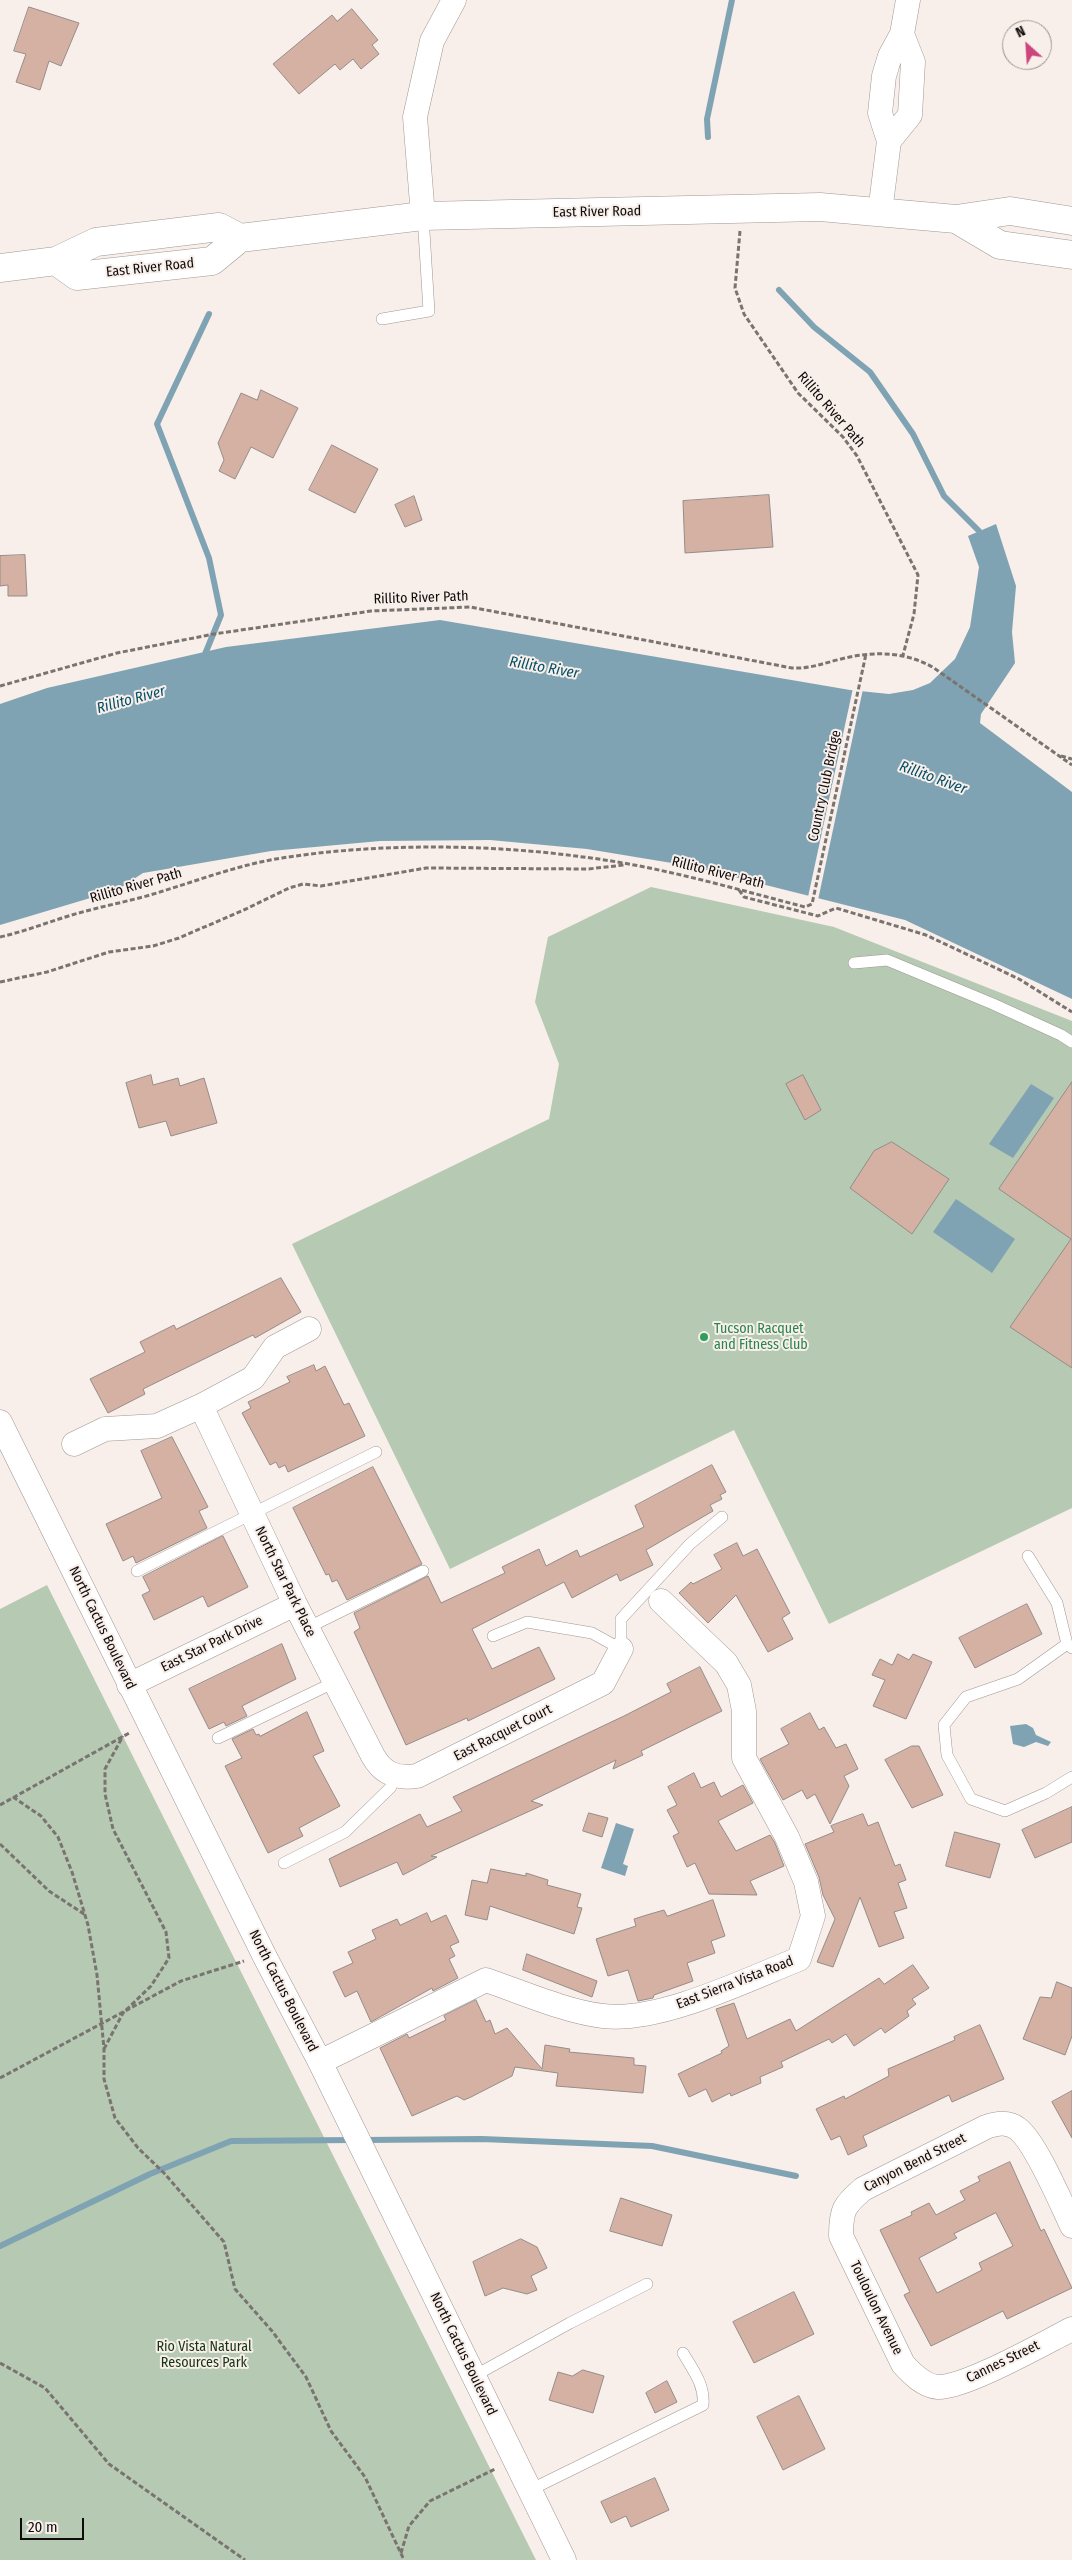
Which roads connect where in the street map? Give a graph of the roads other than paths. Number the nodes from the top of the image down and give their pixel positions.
1 (454, 0) edge
2 (908, 0) edge
3 (880, 212) junction
4 (422, 216) junction
5 (956, 219) junction
6 (1072, 221) edge
7 (1072, 255) edge
8 (0, 268) edge
9 (382, 319) dead end
10 (854, 963) dead end
11 (1072, 1042) edge
12 (309, 1329) dead end
13 (201, 1406) junction
14 (0, 1422) edge
15 (74, 1444) dead end
16 (376, 1452) dead end
17 (251, 1513) junction
18 (722, 1517) dead end
19 (1028, 1556) dead end
20 (137, 1571) dead end
21 (423, 1571) dead end
22 (661, 1601) dead end
23 (295, 1604) junction
24 (307, 1628) junction
25 (493, 1636) dead end
26 (1070, 1646) edge
27 (621, 1649) junction
28 (335, 1682) junction
29 (129, 1685) junction
30 (218, 1738) dead end
31 (1072, 1777) edge
32 (392, 1781) junction
33 (284, 1864) dead end
34 (320, 2062) junction
35 (841, 2216) joint
36 (1072, 2226) edge
37 (647, 2284) dead end
38 (1072, 2329) edge
39 (683, 2353) dead end
40 (474, 2376) junction
41 (933, 2386) joint
42 (530, 2490) junction
43 (564, 2560) edge

1 - 4 street
2 - 3 street
3 - 4 main road, East River Road
3 - 5 main road, East River Road
4 - 8 main road, East River Road
4 - 9 lane
5 - 6 main road, East River Road
5 - 7 main road, East River Road
10 - 11 lane
12 - 13 street
13 - 15 street
13 - 17 street, North Star Park Place
14 - 29 street, North Cactus Boulevard
16 - 17 lane
17 - 20 lane
17 - 23 street, North Star Park Place
18 - 27 lane
19 - 26 lane
21 - 24 lane
22 - 34 street, East Sierra Vista Road
23 - 24 street, North Star Park Place
23 - 29 street, East Star Park Drive
24 - 28 street, North Star Park Place
25 - 27 lane
26 - 31 lane
27 - 32 street, East Racquet Court
28 - 30 lane
28 - 32 street, North Star Park Place
29 - 34 street, North Cactus Boulevard
32 - 33 lane
34 - 40 street, North Cactus Boulevard
35 - 36 street, Canyon Bend Street
35 - 41 street, Touloulon Avenue
37 - 40 lane
38 - 41 street, Cannes Street
39 - 42 lane
40 - 42 street, North Cactus Boulevard
42 - 43 street, North Cactus Boulevard

